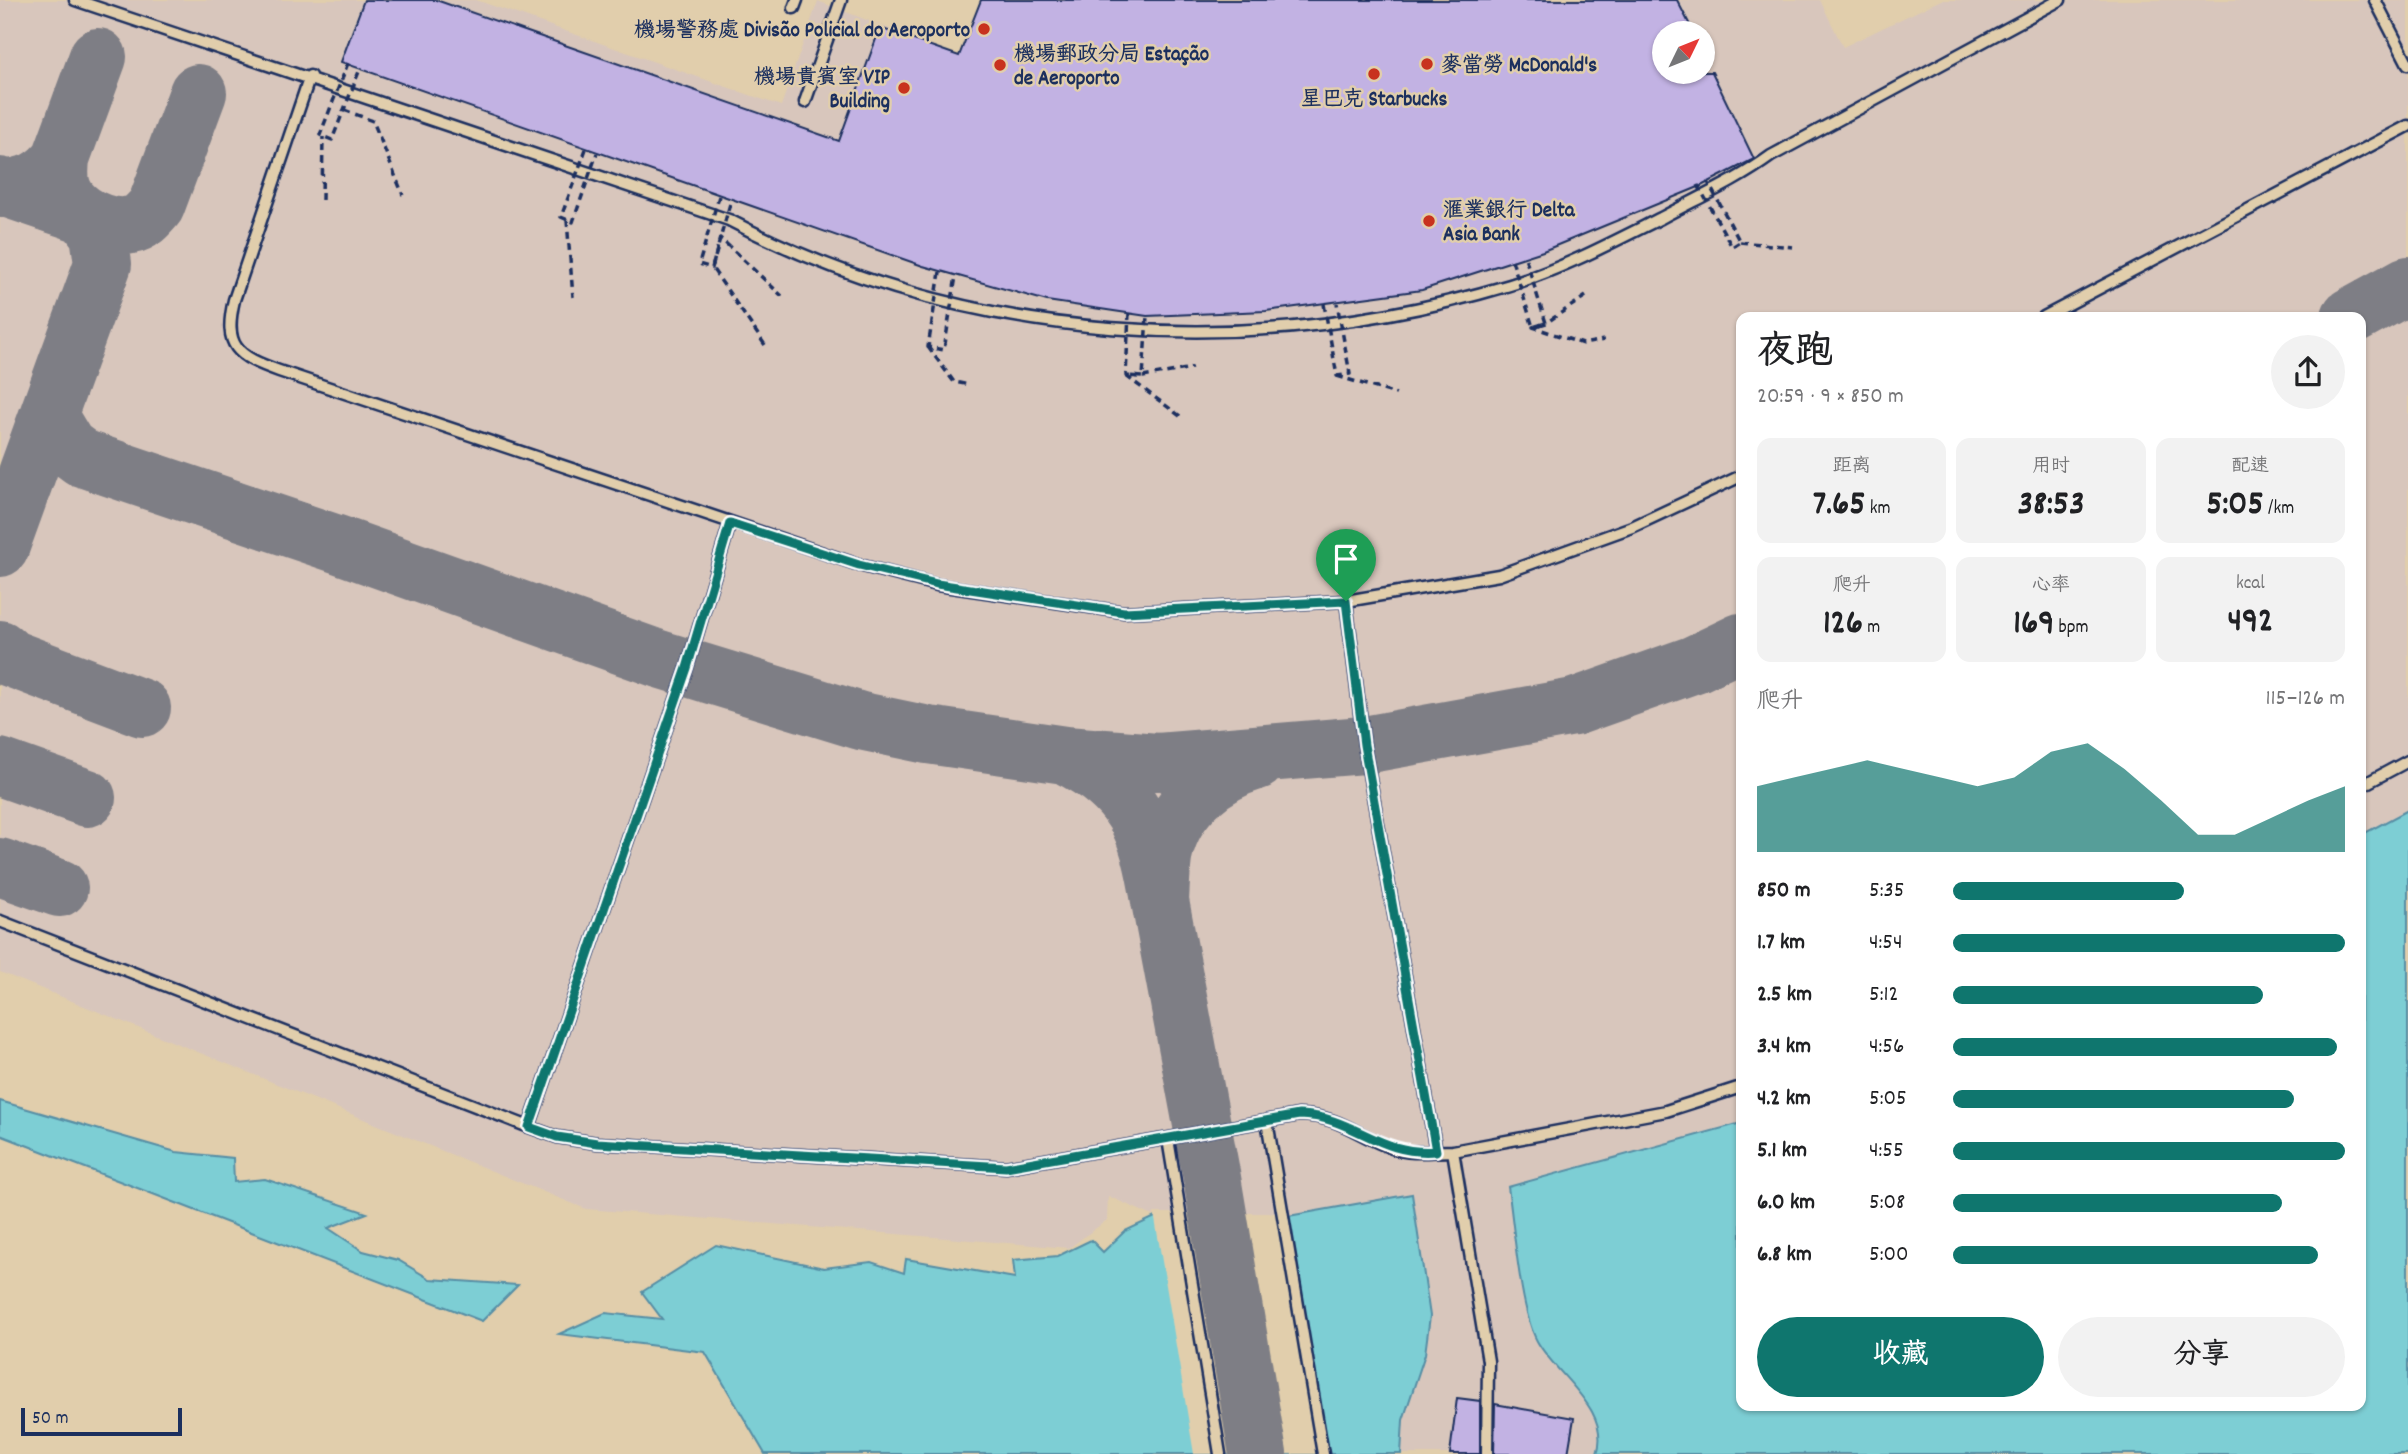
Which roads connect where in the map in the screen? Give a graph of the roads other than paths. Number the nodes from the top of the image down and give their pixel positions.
1 (75, 0) edge
2 (841, 0) edge
3 (2060, 0) edge
4 (2375, 0) edge
5 (2408, 64) edge
6 (310, 76) junction
7 (804, 102) dead end
8 (2408, 126) edge
9 (2054, 312) edge
10 (1736, 478) edge
11 (730, 523) junction
12 (1346, 601) junction
13 (2408, 761) edge
14 (2366, 783) edge
15 (0, 921) edge
16 (1736, 1089) edge
17 (1267, 1121) junction
18 (529, 1127) junction
19 (1167, 1139) junction
20 (1436, 1151) junction
21 (1453, 1151) junction
22 (1220, 1454) edge
23 (1323, 1454) edge
24 (1487, 1454) edge

1 - 6 lane
2 - 7 lane
3 - 6 lane
4 - 5 lane
6 - 11 lane
8 - 9 lane
10 - 12 lane
11 - 12 lane
11 - 18 lane
12 - 20 lane
13 - 14 lane
15 - 18 lane
16 - 21 lane
17 - 19 lane
17 - 20 lane
17 - 23 lane
18 - 19 lane
19 - 22 lane
20 - 21 lane
21 - 24 lane

